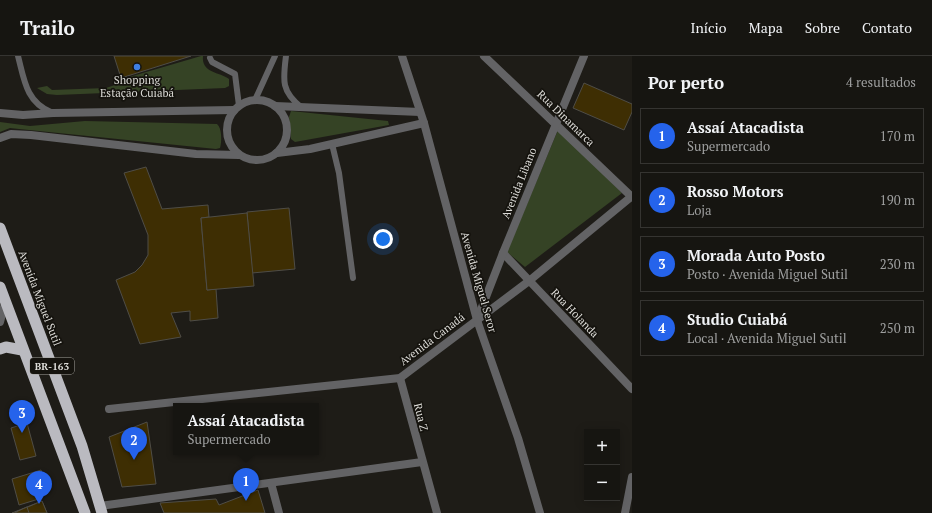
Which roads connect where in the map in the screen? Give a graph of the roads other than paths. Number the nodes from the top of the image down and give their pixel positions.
1 (18, 56) edge
2 (275, 56) edge
3 (286, 56) edge
4 (402, 56) edge
5 (484, 56) edge
6 (584, 56) edge
7 (210, 58) dead end
8 (255, 100) junction
9 (275, 106) junction
10 (301, 107) junction
11 (237, 108) junction
12 (420, 112) junction
13 (0, 113) edge
14 (53, 113) junction
15 (424, 123) junction
16 (556, 123) junction
17 (0, 138) edge
18 (332, 144) junction
19 (276, 153) junction
20 (239, 155) junction
21 (632, 196) edge
22 (0, 228) edge
23 (503, 253) junction
24 (353, 278) dead end
25 (529, 280) junction
26 (0, 287) edge
27 (5, 303) junction
28 (477, 320) junction
29 (0, 322) edge
30 (0, 349) edge
31 (22, 350) junction
32 (400, 378) junction
33 (632, 389) edge
34 (109, 409) dead end
35 (422, 462) junction
36 (632, 477) edge
37 (270, 483) junction
38 (101, 510) edge
39 (85, 513) edge
40 (279, 513) edge
41 (437, 513) edge
42 (540, 513) edge
43 (625, 513) edge

1 - 14 lane
2 - 8 lane
3 - 10 lane
4 - 12 street, Avenida Miguel Seror
5 - 16 street, Rua Dinamarca
6 - 16 street, Avenida Libano
7 - 11 lane
8 - 9 street
8 - 11 street
9 - 10 street
9 - 19 street
10 - 12 street
11 - 14 street
11 - 20 street
12 - 15 street, Avenida Miguel Seror
13 - 14 street
15 - 18 street
15 - 28 street, Avenida Miguel Seror
16 - 21 street, Rua Dinamarca
16 - 23 street, Avenida Libano
17 - 20 street
18 - 19 street
18 - 24 lane
19 - 20 street
21 - 25 street, Avenida Canadá
22 - 38 highway, Avenida Miguel Sutil / BR-163
23 - 25 street, Rua Holanda
23 - 28 street, Avenida Libano
25 - 28 street, Avenida Canadá
25 - 33 street, Rua Holanda
26 - 27 highway, BR-163
27 - 29 street
27 - 31 highway, BR-163
28 - 32 street, Avenida Canadá
28 - 42 street, Avenida Miguel Seror
30 - 31 highway
31 - 39 highway, BR-163
32 - 34 street, Avenida Canadá
32 - 35 street, Rua Z
35 - 37 street
35 - 41 street, Rua Z
36 - 43 street
37 - 38 street
37 - 40 street

